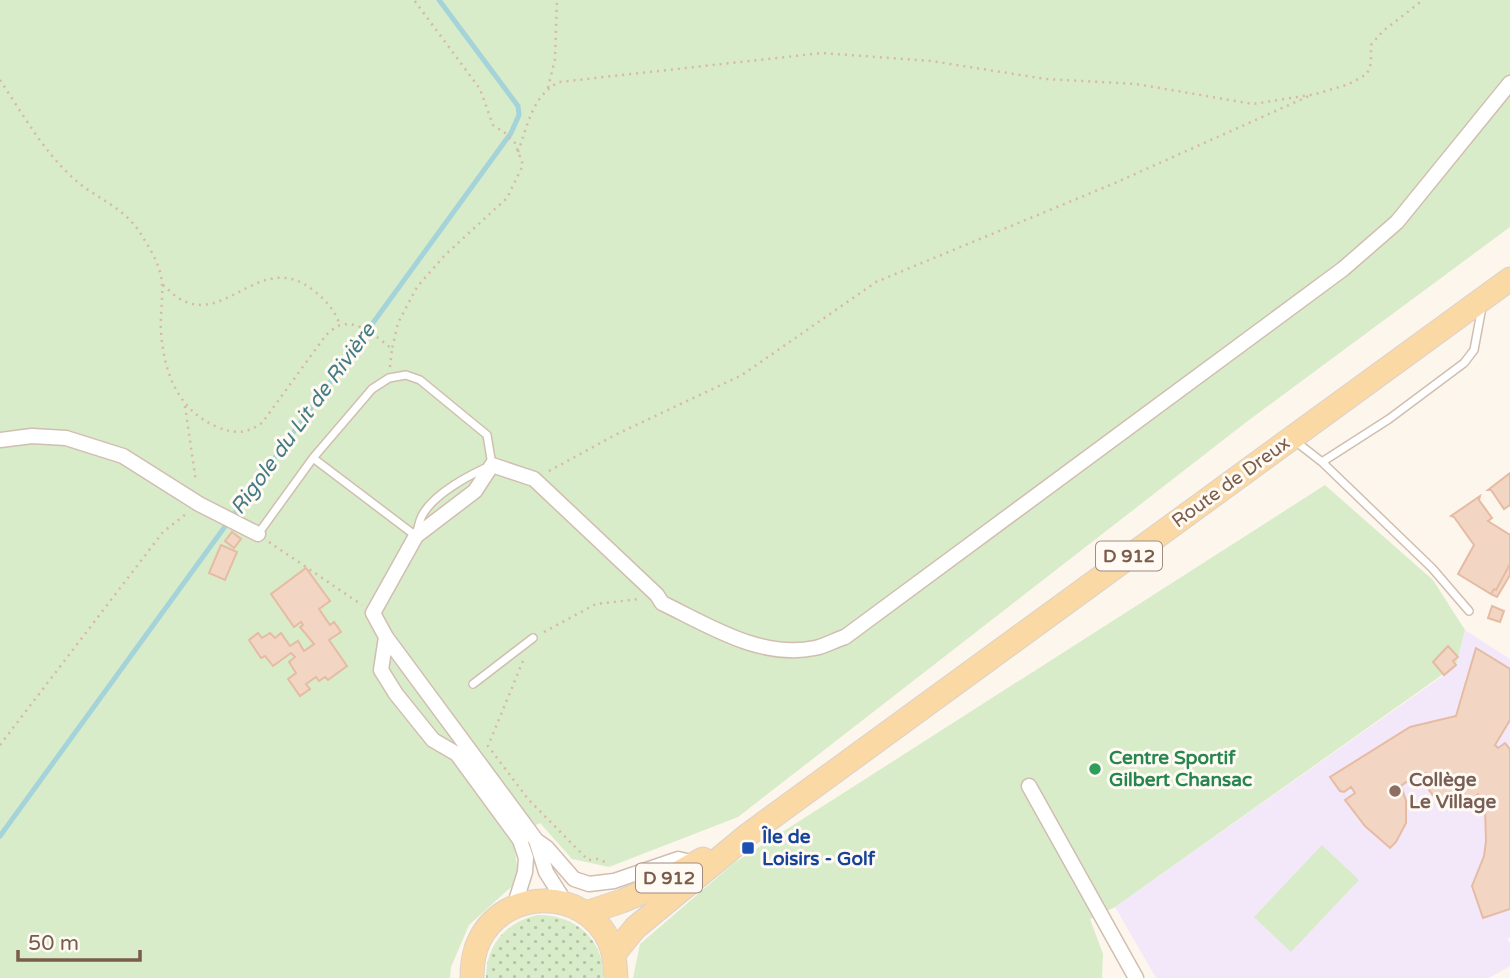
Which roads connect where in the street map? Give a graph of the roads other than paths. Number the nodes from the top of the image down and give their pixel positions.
1 (1510, 83) edge
2 (1510, 279) edge
3 (1483, 298) junction
4 (1292, 438) junction
5 (0, 440) edge
6 (313, 458) junction
7 (1322, 462) junction
8 (492, 464) junction
9 (258, 534) joint
10 (416, 536) junction
11 (1469, 611) dead end
12 (386, 637) junction
13 (533, 638) road end
14 (473, 684) dead end
15 (1030, 786) dead end
16 (749, 834) junction
17 (536, 840) junction
18 (695, 863) junction
19 (565, 902) junction
20 (514, 906) junction
21 (586, 913) junction
22 (614, 954) junction
23 (472, 978) edge
24 (616, 978) edge
25 (1136, 978) edge

1 - 8 street
2 - 3 main road, Route de Dreux / D 912
3 - 4 main road, Route de Dreux / D 912
3 - 7 lane
4 - 7 lane
4 - 16 main road, Route de Dreux / D 912
5 - 9 street
6 - 8 lane
6 - 9 lane
6 - 10 lane
7 - 11 lane
8 - 10 street
10 - 12 street
12 - 17 street
12 - 20 street
13 - 14 lane
15 - 25 street
16 - 18 main road, Route de Dreux / D 912
16 - 22 main road, Route de Dreux / D 912
17 - 18 street
17 - 19 street
18 - 21 main road, Route de Dreux / D 912
19 - 20 main road
19 - 21 main road
20 - 23 main road
21 - 22 main road
22 - 24 main road

